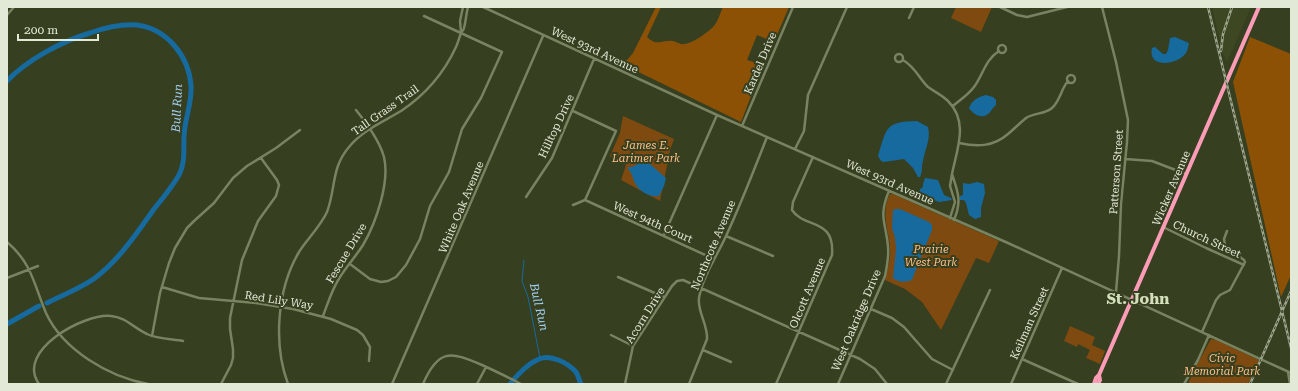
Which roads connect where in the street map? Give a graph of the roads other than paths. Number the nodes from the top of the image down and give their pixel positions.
1 (14, 7) edge
2 (463, 7) edge
3 (468, 7) edge
4 (483, 7) edge
5 (793, 7) edge
6 (847, 7) edge
7 (914, 7) edge
8 (1000, 7) edge
9 (1067, 7) edge
10 (1102, 7) edge
11 (1259, 7) edge
12 (7, 15) edge
13 (424, 16) dead end
14 (909, 18) dead end
15 (461, 33) junction
16 (543, 36) junction
17 (999, 51) dead end
18 (594, 59) junction
19 (903, 60) dead end
20 (1068, 81) dead end
21 (953, 106) junction
22 (356, 110) dead end
23 (573, 111) junction
24 (717, 115) junction
25 (742, 126) junction
26 (370, 129) junction
27 (300, 130) dead end
28 (767, 137) junction
29 (959, 143) junction
30 (795, 149) junction
31 (813, 157) junction
32 (261, 158) junction
33 (1125, 158) junction
34 (952, 174) junction
35 (1186, 174) junction
36 (957, 188) junction
37 (950, 190) junction
38 (889, 191) junction
39 (526, 197) dead end
40 (956, 199) junction
41 (585, 200) junction
42 (573, 205) dead end
43 (950, 218) junction
44 (954, 220) junction
45 (1163, 228) junction
46 (1227, 230) dead end
47 (664, 235) junction
48 (726, 236) junction
49 (7, 242) edge
50 (773, 256) dead end
51 (714, 259) junction
52 (350, 264) junction
53 (1244, 265) junction
54 (38, 266) dead end
55 (1062, 268) junction
56 (30, 269) junction
57 (618, 277) dead end
58 (7, 278) edge
59 (162, 287) junction
60 (702, 288) junction
61 (990, 290) dead end
62 (1116, 292) junction
63 (664, 297) junction
64 (1132, 300) junction
65 (233, 302) junction
66 (282, 307) junction
67 (871, 309) junction
68 (323, 316) junction
69 (799, 331) junction
70 (1202, 332) junction
71 (60, 334) junction
72 (611, 335) dead end
73 (152, 336) junction
74 (1209, 336) junction
75 (183, 342) dead end
76 (633, 346) junction
77 (703, 350) junction
78 (851, 354) junction
79 (1022, 359) junction
80 (369, 361) dead end
81 (730, 362) dead end
82 (486, 367) junction
83 (953, 370) junction
84 (1290, 373) edge
85 (1099, 376) junction
86 (39, 384) edge
87 (148, 384) edge
88 (221, 384) edge
89 (288, 384) edge
90 (392, 384) edge
91 (423, 384) edge
92 (477, 384) edge
93 (521, 384) edge
94 (626, 384) edge
95 (689, 384) edge
96 (776, 384) edge
97 (838, 384) edge
98 (887, 384) edge
99 (946, 384) edge
100 (1011, 384) edge
101 (1078, 384) edge
102 (1094, 384) edge
103 (1098, 384) edge
104 (1184, 384) edge
105 (1290, 384) edge

1 - 12 street
2 - 15 street, Tall Grass Trail
3 - 15 street, Tall Grass Trail
4 - 16 street, West 93rd Avenue
5 - 25 street, Kardel Drive
6 - 30 street
7 - 14 street
8 - 9 street
10 - 33 street, Patterson Street
11 - 35 highway, Wicker Avenue
13 - 15 street
15 - 26 street, Tall Grass Trail
15 - 52 street
16 - 18 street, West 93rd Avenue
16 - 90 street, White Oak Avenue
17 - 21 street
18 - 23 street, Hilltop Drive
18 - 24 street, West 93rd Avenue
19 - 21 street
20 - 29 street
21 - 29 street
22 - 26 street, Fescue Drive
23 - 39 street, Hilltop Drive
23 - 41 street
24 - 25 street, West 93rd Avenue
24 - 47 street
25 - 28 street, West 93rd Avenue
26 - 52 street, Fescue Drive
26 - 66 street, Tall Grass Trail
27 - 32 street
28 - 30 street, West 93rd Avenue
28 - 48 street, Northcote Avenue
29 - 34 street
30 - 31 street, West 93rd Avenue
31 - 38 street, West 93rd Avenue
31 - 69 street, Olcott Avenue
32 - 59 street
32 - 65 street
33 - 35 street
33 - 62 street, Patterson Street
34 - 36 street
34 - 37 street
35 - 45 highway, Wicker Avenue
36 - 37 street
36 - 40 street
37 - 40 street
38 - 43 street, West 93rd Avenue
38 - 67 street, West Oakridge Drive
40 - 43 street
40 - 44 street
41 - 42 street
41 - 47 street, West 94th Court
43 - 44 street, West 93rd Avenue
44 - 55 street, West 93rd Avenue
45 - 53 street, Church Street
45 - 64 highway, Wicker Avenue
46 - 53 street
47 - 51 street, West 94th Court
48 - 50 street
48 - 51 street, Northcote Avenue
49 - 56 street
51 - 60 street, Northcote Avenue
52 - 68 street, Fescue Drive
53 - 70 street
54 - 56 street
55 - 62 street, West 93rd Avenue
55 - 79 street, Keilman Street
56 - 58 street
56 - 71 street
57 - 63 street
59 - 65 street, Red Lily Way
59 - 73 street
60 - 63 street, Acorn Drive
60 - 69 street
60 - 77 street, Northcote Avenue
61 - 83 street
62 - 64 street, West 93rd Avenue
63 - 76 street, Acorn Drive
64 - 70 street, West 93rd Avenue
64 - 85 highway, Wicker Avenue
65 - 66 street, Red Lily Way
65 - 88 street
66 - 68 street, Red Lily Way
66 - 89 street, Tall Grass Trail
67 - 78 street, West Oakridge Drive
67 - 83 street
68 - 80 street, Red Lily Way
69 - 78 street
69 - 96 street, Olcott Avenue
70 - 74 street, West 93rd Avenue
71 - 73 street
71 - 86 street
71 - 87 street
72 - 76 street
73 - 75 street
74 - 84 street, West 93rd Avenue
74 - 104 street
76 - 94 street, Acorn Drive
77 - 81 street
77 - 95 street, Northcote Avenue
78 - 97 street, West Oakridge Drive
78 - 98 street
79 - 100 street, Keilman Street
79 - 101 street
82 - 91 street
82 - 92 street
82 - 93 street
83 - 99 street
84 - 105 street
85 - 102 highway, Wicker Avenue
85 - 103 highway, Wicker Avenue

